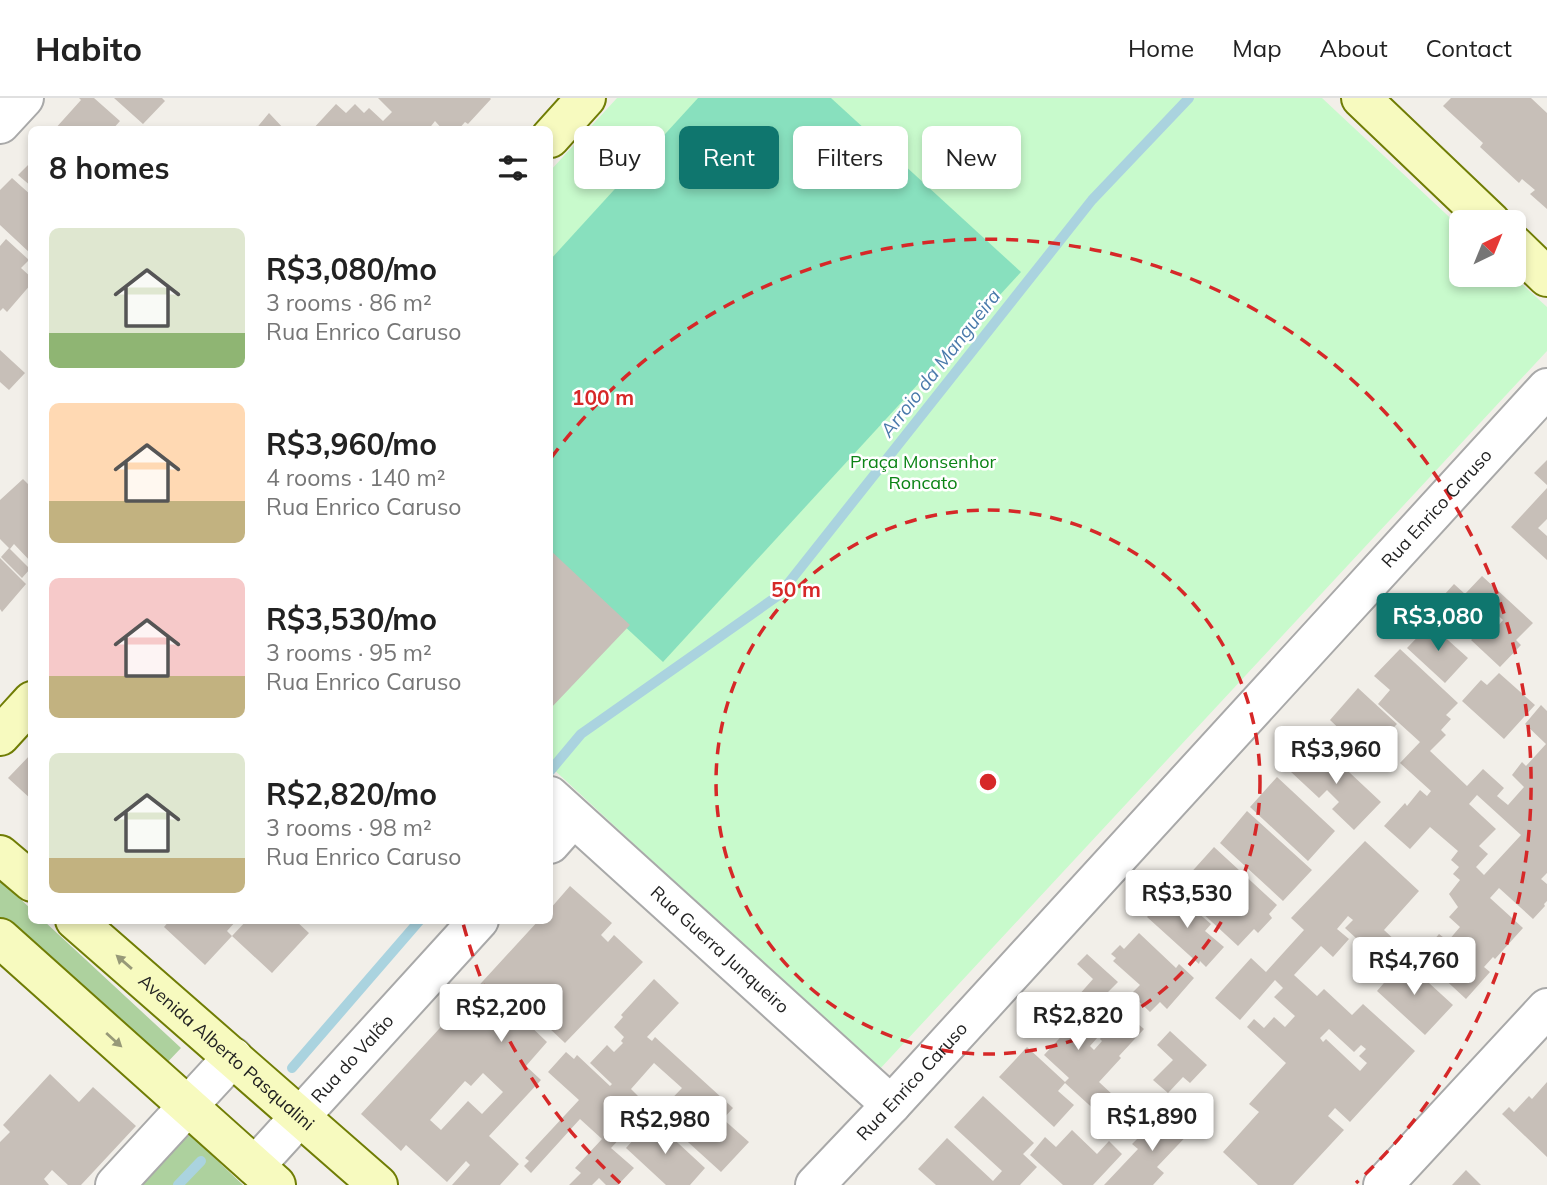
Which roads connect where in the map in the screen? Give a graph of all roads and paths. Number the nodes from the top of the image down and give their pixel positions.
1 (24, 98) edge
2 (586, 98) edge
3 (1362, 98) edge
4 (0, 124) edge
5 (553, 135) edge
6 (1478, 210) edge
7 (1526, 257) edge
8 (1547, 277) edge
9 (1547, 388) edge
10 (28, 705) edge
11 (0, 736) edge
12 (557, 819) edge
13 (0, 855) edge
14 (28, 880) edge
15 (80, 924) edge
16 (475, 924) edge
17 (0, 937) edge
18 (1547, 1009) edge
19 (233, 1057) junction
20 (891, 1105) junction
21 (189, 1107) junction
22 (301, 1116) junction
23 (265, 1176) edge
24 (115, 1185) edge
25 (378, 1185) edge
26 (815, 1185) edge
27 (1383, 1185) edge

1 - 4 street
2 - 5 main road
3 - 6 main road
7 - 8 main road
9 - 20 street, Rua Enrico Caruso
10 - 11 main road
12 - 20 street, Rua Guerra Junqueiro
13 - 14 main road
19 -> 15 main road, Avenida Alberto Pasqualini
16 - 22 street, Rua do Valão
17 -> 21 main road
18 - 27 street
19 - 21 street
19 - 22 main road, Avenida Alberto Pasqualini
20 - 26 street, Rua Enrico Caruso
21 - 23 main road
21 - 24 street
22 - 23 street, Rua do Valão
22 - 25 main road, Avenida Alberto Pasqualini

